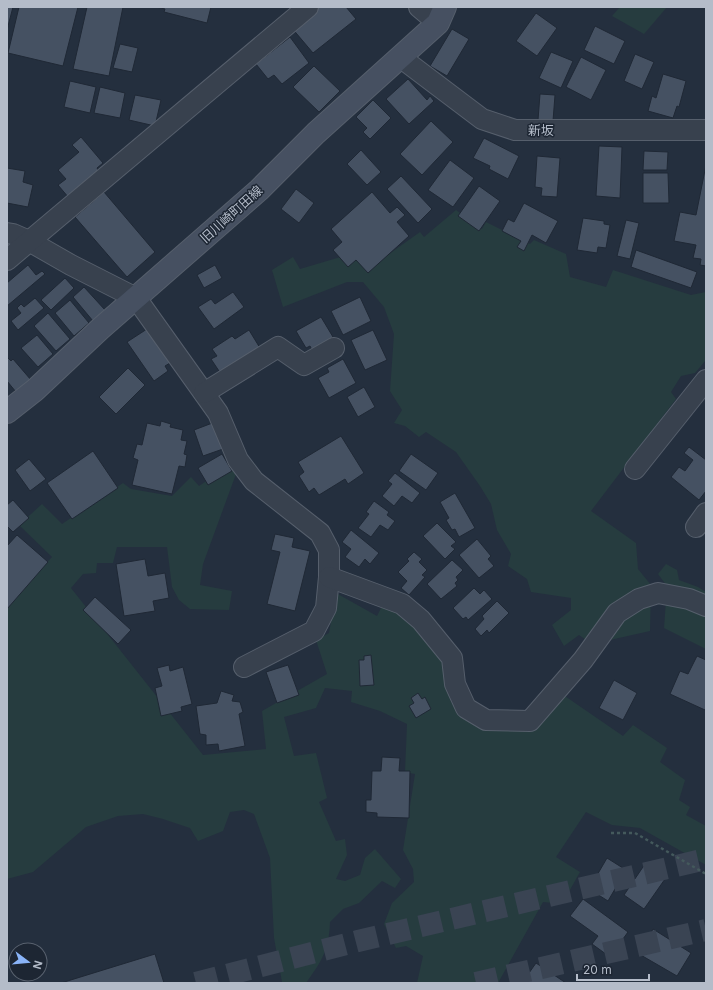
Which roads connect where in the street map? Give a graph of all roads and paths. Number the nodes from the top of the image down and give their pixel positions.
1 (308, 7) edge
2 (419, 7) edge
3 (442, 15) edge
4 (400, 57) junction
5 (706, 130) edge
6 (7, 233) edge
7 (29, 241) junction
8 (7, 260) edge
9 (136, 298) junction
10 (334, 348) dead end
11 (706, 380) edge
12 (204, 393) junction
13 (7, 412) edge
14 (635, 469) dead end
15 (329, 576) junction
16 (706, 606) edge
17 (244, 667) dead end
18 (611, 833) dead end
19 (706, 874) edge

1 - 7 street
2 - 3 street
3 - 4 main road, 旧川崎町田線
4 - 5 street, 新坂
4 - 9 main road, 旧川崎町田線
6 - 7 street
7 - 8 street
7 - 9 street
9 - 12 street
9 - 13 main road, 旧川崎町田線
10 - 12 street
11 - 14 street
12 - 15 street
15 - 16 street
15 - 17 street
18 - 19 path

